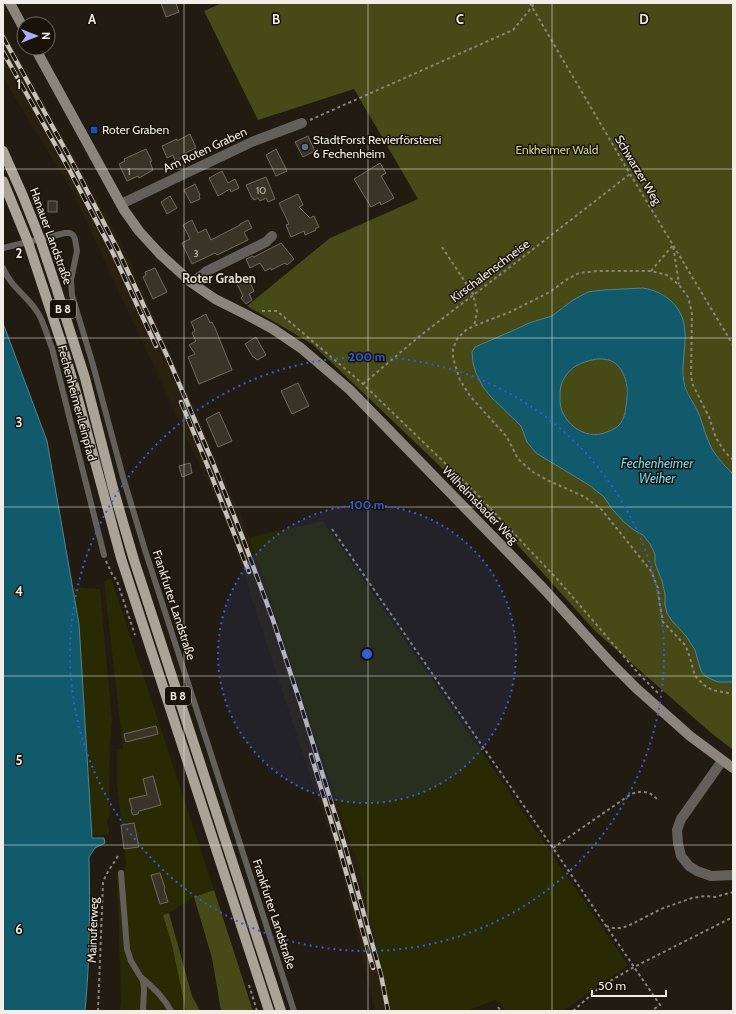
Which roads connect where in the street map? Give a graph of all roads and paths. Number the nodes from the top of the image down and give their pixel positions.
1 (10, 3) edge
2 (530, 3) edge
3 (534, 3) edge
4 (532, 7) junction
5 (17, 16) edge
6 (39, 56) edge
7 (302, 123) joint
8 (3, 151) edge
9 (630, 174) junction
10 (3, 181) edge
11 (121, 204) junction
12 (272, 236) dead end
13 (40, 239) junction
14 (28, 242) junction
15 (673, 245) junction
16 (442, 247) dead end
17 (3, 248) edge
18 (3, 268) edge
19 (651, 271) junction
20 (192, 282) junction
21 (679, 285) junction
22 (473, 294) junction
23 (262, 311) dead end
24 (474, 326) junction
25 (733, 345) edge
26 (363, 384) junction
27 (733, 460) edge
28 (332, 529) dead end
29 (104, 555) dead end
30 (733, 694) edge
31 (660, 695) dead end
32 (722, 761) junction
33 (733, 768) edge
34 (659, 800) dead end
35 (553, 848) junction
36 (119, 854) dead end
37 (121, 873) dead end
38 (733, 875) edge
39 (733, 892) edge
40 (733, 917) edge
41 (606, 926) junction
42 (634, 968) junction
43 (141, 977) junction
44 (498, 1007) dead end
45 (98, 1011) edge
46 (143, 1011) edge
47 (170, 1011) edge
48 (269, 1011) edge
49 (281, 1011) edge
50 (294, 1011) edge
51 (501, 1011) edge
52 (573, 1011) edge
53 (651, 1011) edge

1 - 5 street
2 - 4 path, Schwarzer Weg
3 - 4 path
4 - 7 path
4 - 9 path, Schwarzer Weg
6 - 11 street, Wilhelmsbader Weg
7 - 11 street, Am Roten Graben
8 - 13 main road, Hanauer Landstraße / B 8
9 - 15 path, Schwarzer Weg
9 - 22 path, Kirschalenschneise
10 - 14 main road, Hanauer Landstraße / B 8
11 - 20 street, Wilhelmsbader Weg
12 - 20 street
13 - 14 lane
13 - 49 main road, Hanauer Landstraße / B 8
13 - 50 lane, Frankfurter Landstraße
14 - 17 lane
14 - 48 main road, B 8
15 - 19 path
15 - 21 path
15 - 25 path, Schwarzer Weg
16 - 22 path
18 - 29 lane, Fechenheimer Leinpfad
19 - 21 path
19 - 24 path
20 - 32 street, Wilhelmsbader Weg
21 - 27 path
22 - 24 path
22 - 26 path, Kirschalenschneise
23 - 26 path
24 - 30 path
26 - 31 path
28 - 35 path
32 - 33 street, Wilhelmsbader Weg
32 - 38 street
34 - 35 path
35 - 41 path
36 - 45 path, Mainuferweg
37 - 43 lane
39 - 41 path
40 - 42 path
41 - 42 path
42 - 52 path
42 - 53 path
43 - 46 lane
43 - 47 lane
44 - 51 path

